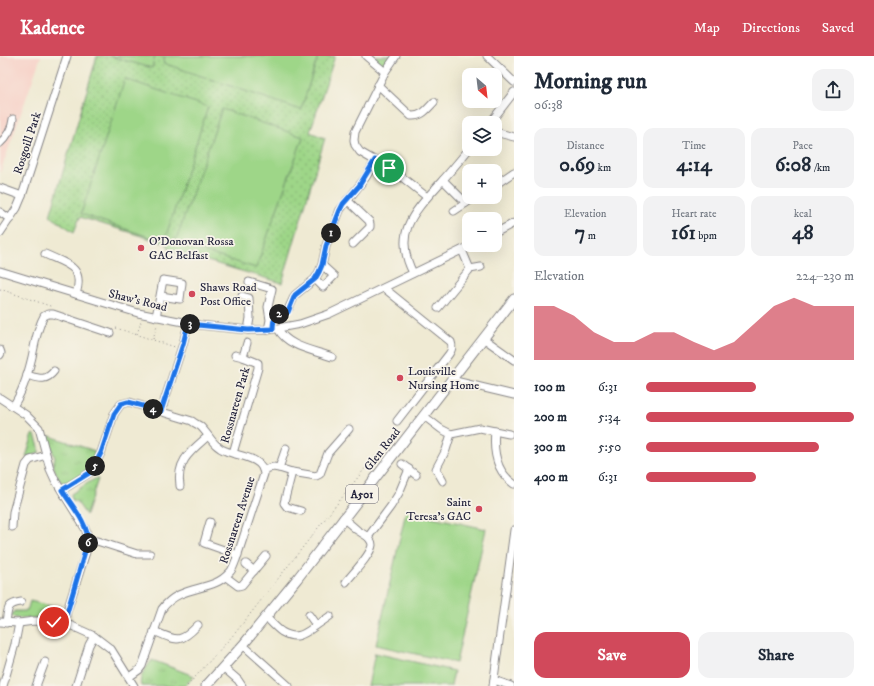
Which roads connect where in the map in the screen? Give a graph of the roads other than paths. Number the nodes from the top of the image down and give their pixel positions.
1 (67, 56) edge
2 (366, 56) edge
3 (396, 56) edge
4 (487, 56) edge
5 (385, 72) junction
6 (513, 78) edge
7 (378, 85) junction
8 (514, 92) edge
9 (434, 102) dead end
10 (495, 116) edge
11 (13, 119) dead end
12 (502, 134) edge
13 (514, 137) edge
14 (0, 143) edge
15 (463, 156) edge
16 (375, 160) junction
17 (514, 172) edge
18 (443, 180) junction
19 (502, 180) edge
20 (0, 188) edge
21 (22, 196) junction
22 (427, 197) junction
23 (462, 199) edge
24 (347, 200) junction
25 (464, 204) edge
26 (454, 211) dead end
27 (0, 212) edge
28 (10, 219) junction
29 (514, 223) edge
30 (502, 229) edge
31 (0, 233) edge
32 (353, 244) dead end
33 (462, 250) edge
34 (463, 252) edge
35 (45, 254) dead end
36 (322, 265) junction
37 (481, 267) dead end
38 (470, 269) junction
39 (0, 271) edge
40 (413, 274) junction
41 (315, 279) junction
42 (249, 282) dead end
43 (384, 288) junction
44 (76, 294) junction
45 (160, 296) dead end
46 (242, 296) dead end
47 (514, 299) edge
48 (289, 308) road end
49 (438, 308) dead end
50 (156, 320) junction
51 (188, 324) junction
52 (278, 329) junction
53 (248, 330) junction
54 (268, 330) junction
55 (110, 333) road end
56 (483, 338) junction
57 (247, 343) dead end
58 (0, 350) edge
59 (235, 355) dead end
60 (0, 356) edge
61 (242, 357) junction
62 (332, 357) dead end
63 (514, 360) edge
64 (54, 371) dead end
65 (27, 375) junction
66 (451, 380) junction
67 (514, 395) edge
68 (0, 398) edge
69 (13, 406) junction
70 (161, 411) junction
71 (424, 416) junction
72 (397, 421) dead end
73 (349, 429) dead end
74 (495, 431) junction
75 (451, 434) junction
76 (509, 434) dead end
77 (208, 436) junction
78 (286, 448) dead end
79 (233, 453) junction
80 (46, 455) junction
81 (402, 464) dead end
82 (279, 468) junction
83 (409, 469) junction
84 (264, 470) junction
85 (292, 472) junction
86 (416, 475) dead end
87 (443, 481) dead end
88 (514, 484) edge
89 (180, 486) dead end
90 (62, 490) junction
91 (301, 511) dead end
92 (343, 518) junction
93 (210, 522) dead end
94 (12, 527) dead end
95 (514, 530) edge
96 (368, 537) junction
97 (88, 541) junction
98 (150, 554) dead end
99 (238, 556) junction
100 (266, 556) dead end
101 (246, 564) dead end
102 (254, 571) junction
103 (226, 577) junction
104 (346, 582) dead end
105 (21, 602) dead end
106 (309, 615) dead end
107 (330, 616) dead end
108 (266, 617) junction
109 (3, 622) edge
110 (18, 623) junction
111 (64, 623) junction
112 (198, 625) dead end
113 (316, 625) junction
114 (154, 631) junction
115 (94, 636) junction
116 (243, 645) junction
117 (45, 662) dead end
118 (223, 667) junction
119 (129, 677) junction
120 (493, 683) edge
121 (3, 686) edge
122 (37, 686) edge
123 (76, 686) edge
124 (134, 686) edge
125 (206, 686) edge
126 (242, 686) edge
127 (288, 686) edge
128 (511, 686) edge

1 - 21 street, Rosgoill Park
2 - 5 street
3 - 5 street
4 - 6 street
5 - 7 street
7 - 9 street
7 - 16 street
8 - 10 street
11 - 14 street
12 - 13 street
15 - 18 street
16 - 22 street
16 - 24 street
17 - 19 street
18 - 22 street
18 - 23 street
20 - 21 street
21 - 28 street, Rosgoill Park
22 - 40 street
24 - 32 street
24 - 36 street
25 - 26 street
27 - 28 street
28 - 31 street, Rosgoill Park
29 - 30 street
33 - 40 street, Shaw's Road
34 - 38 street
35 - 44 street
36 - 41 street
36 - 41 street
37 - 38 street
38 - 49 street
39 - 44 street, Shaw's Road
40 - 43 street, Shaw's Road
41 - 48 street
42 - 54 street
43 - 52 street, Shaw's Road
43 - 72 street
44 - 50 street, Shaw's Road
45 - 50 street
46 - 53 street
47 - 56 main road, Glen Road / A501
50 - 51 street, Shaw's Road
51 - 53 street, Shaw's Road
51 - 70 street
52 - 54 street, Shaw's Road
52 - 62 street
53 - 54 street, Shaw's Road
55 - 65 street
56 - 63 street
56 - 66 main road, Glen Road / A501
57 - 61 street
58 - 60 street
59 - 61 street, Rossnareen Park
61 - 79 street, Rossnareen Park
64 - 65 street
65 - 69 street
66 - 67 street
66 - 71 main road, Glen Road / A501
68 - 69 street
69 - 80 street
70 - 77 street, Rossnareen Avenue
70 - 90 street, Rossnareen Avenue
71 - 75 street
71 - 92 main road, Glen Road / A501
73 - 85 street
74 - 75 street
74 - 76 street
74 - 88 street
75 - 87 street
77 - 79 street, Rossnareen Avenue
77 - 89 street
78 - 82 street
79 - 84 street, Rossnareen Avenue
80 - 90 street
80 - 94 street
81 - 83 street
82 - 84 street
82 - 85 street
83 - 86 street
83 - 96 street
84 - 99 street, Rossnareen Avenue
85 - 91 street
90 - 97 street
92 - 96 street
92 - 108 main road, Glen Road / A501
93 - 99 street
95 - 120 street
96 - 104 street
97 - 98 street
97 - 111 street
99 - 103 street, Rossnareen Avenue
100 - 102 street
101 - 102 street
102 - 103 street
103 - 114 street, Rossnareen Avenue
105 - 109 street
106 - 113 street
107 - 113 street
108 - 113 street
108 - 116 main road, Glen Road / A501
109 - 110 street
110 - 111 street
110 - 121 street
111 - 115 street
112 - 114 street
114 - 119 street, Rossnareen Avenue
115 - 119 street
115 - 123 street
116 - 118 main road, Glen Road / A501
116 - 127 street
117 - 122 street
118 - 125 main road, Glen Road / A501
118 - 126 street
119 - 124 street
120 - 128 street

